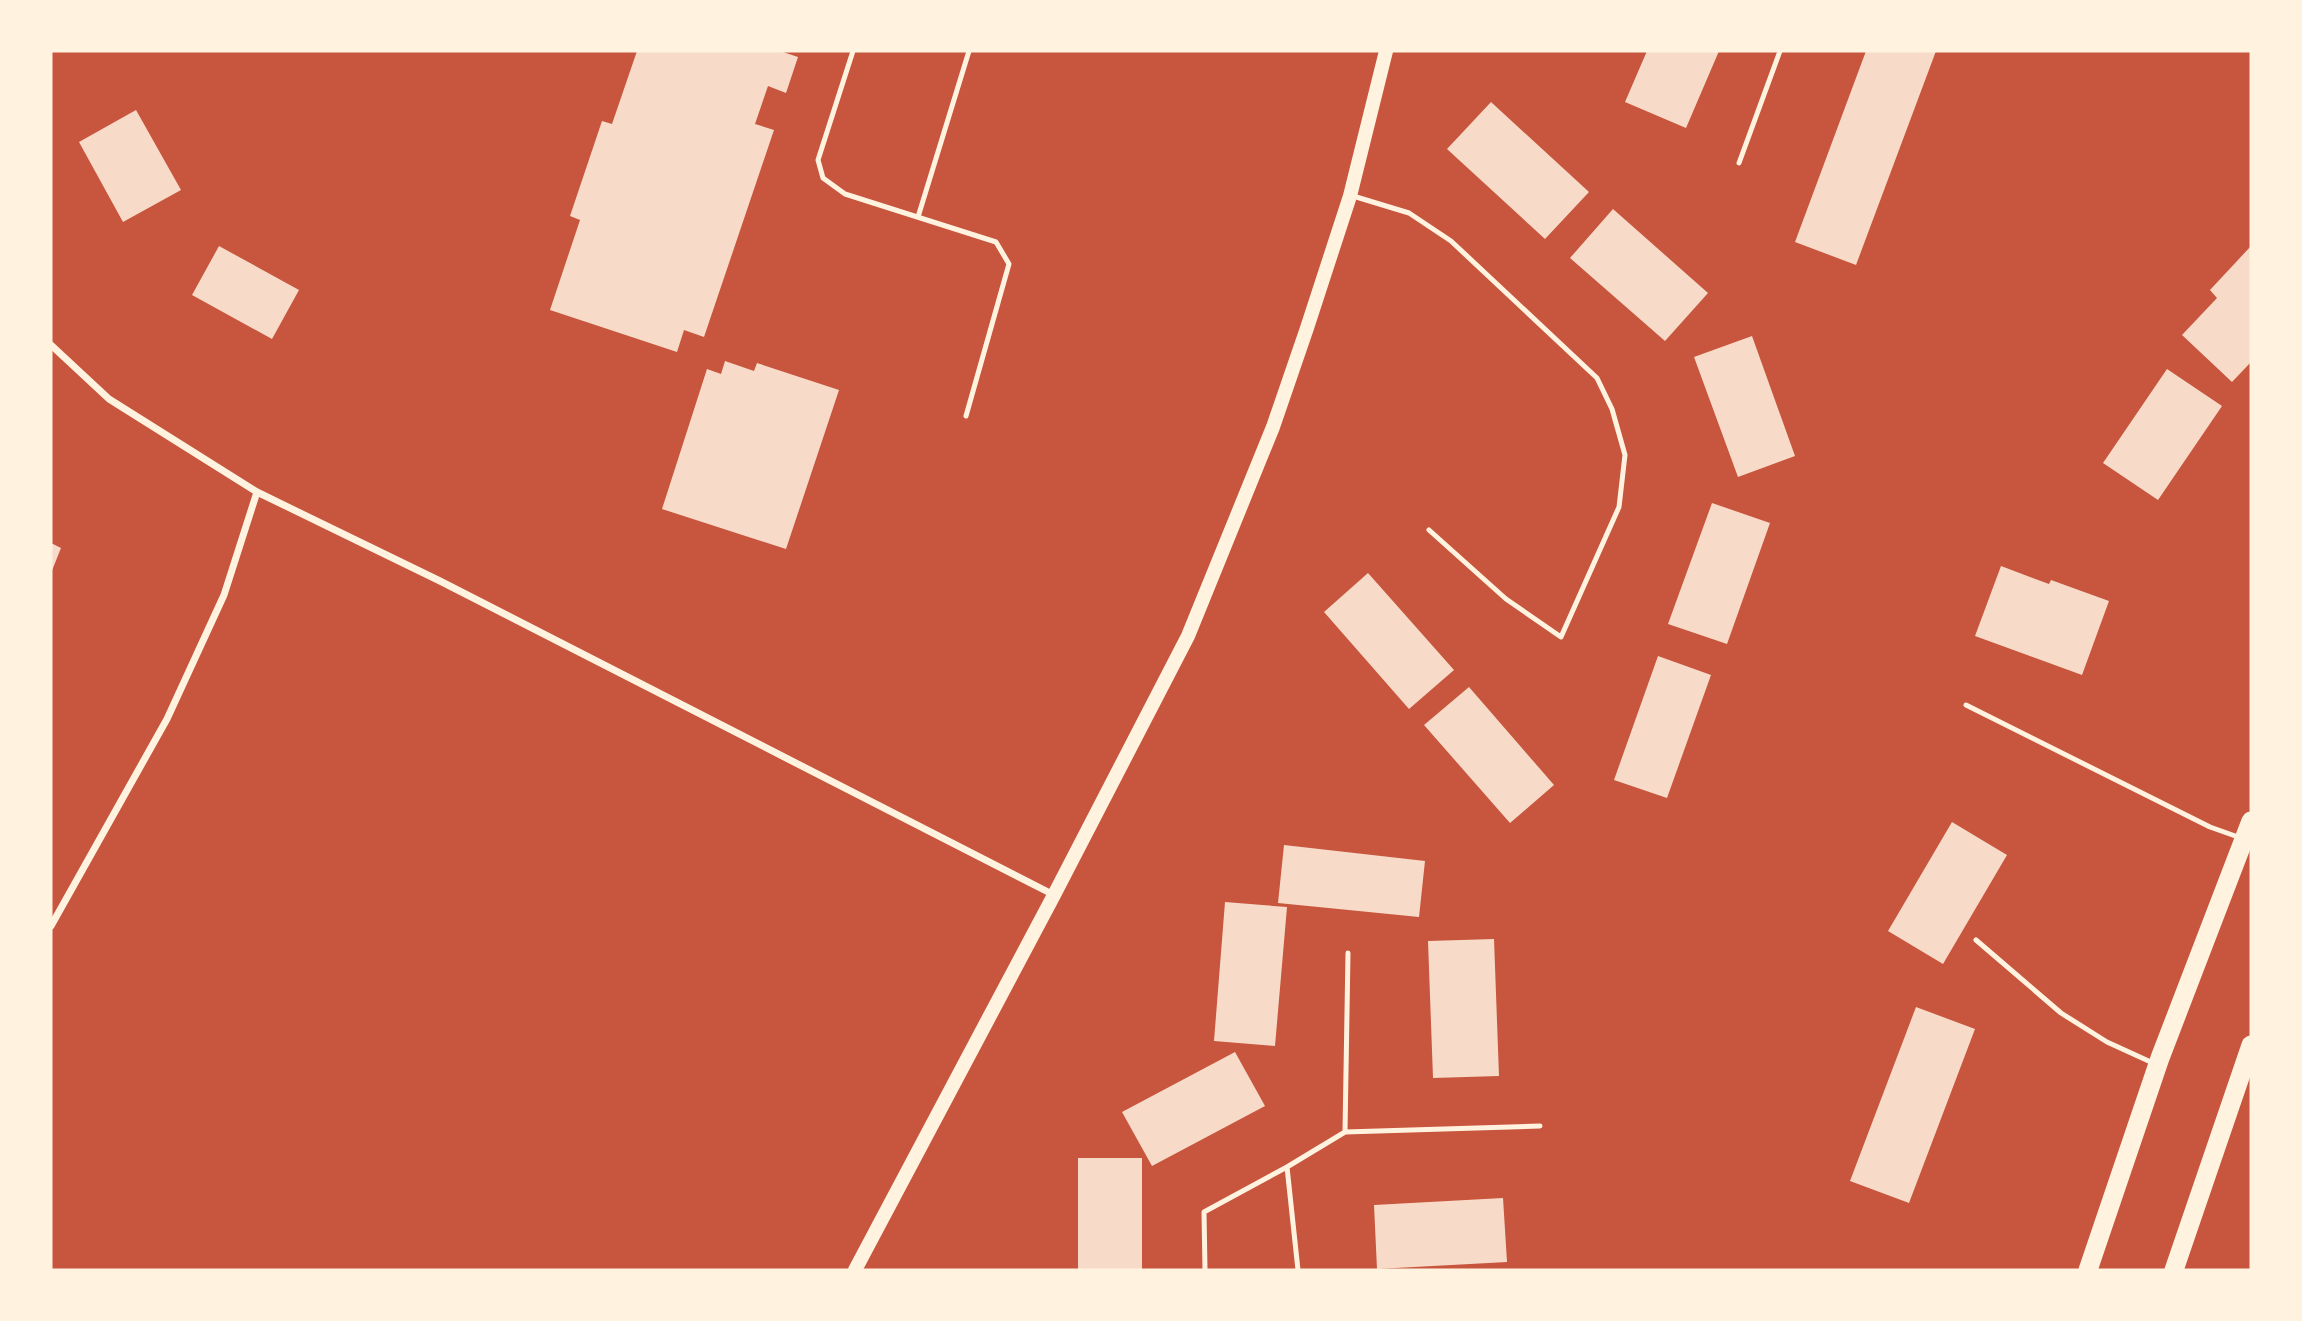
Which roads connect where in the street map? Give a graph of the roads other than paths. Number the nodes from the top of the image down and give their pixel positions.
1 (853, 51) edge
2 (969, 51) edge
3 (1386, 51) edge
4 (1780, 51) edge
5 (1739, 163) dead end
6 (1350, 195) junction
7 (918, 217) junction
8 (51, 345) edge
9 (966, 416) dead end
10 (257, 492) junction
11 (1429, 530) dead end
12 (1966, 705) dead end
13 (2247, 831) edge
14 (1055, 895) junction
15 (51, 926) edge
16 (1976, 940) dead end
17 (1348, 953) dead end
18 (2251, 1045) edge
19 (2157, 1064) junction
20 (1540, 1126) dead end
21 (1345, 1132) junction
22 (1287, 1167) junction
23 (855, 1270) edge
24 (1205, 1270) edge
25 (1298, 1270) edge
26 (2088, 1270) edge
27 (2174, 1270) edge

1 - 7 lane
2 - 7 lane
3 - 6 main road
4 - 5 lane
6 - 11 lane
6 - 14 main road
7 - 9 lane
8 - 10 street
10 - 14 street
10 - 15 street
12 - 13 lane
13 - 19 highway
14 - 23 main road
16 - 19 lane
17 - 21 lane
18 - 27 highway
19 - 26 highway
20 - 21 lane
21 - 22 lane
22 - 24 lane
22 - 25 lane

